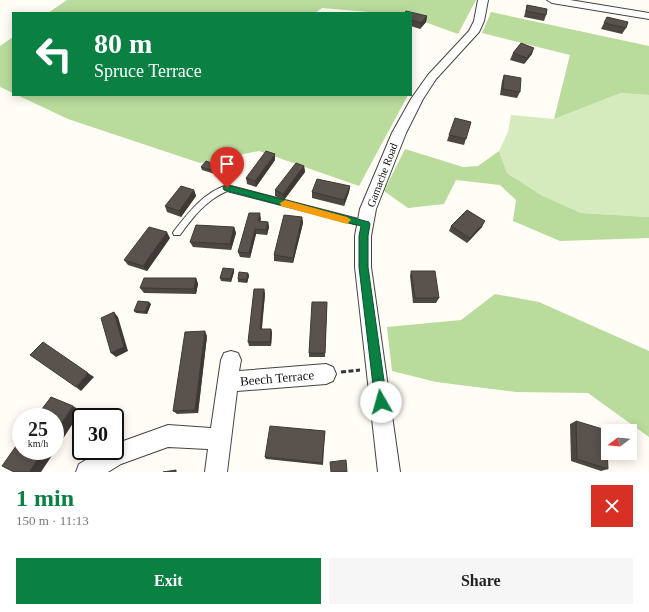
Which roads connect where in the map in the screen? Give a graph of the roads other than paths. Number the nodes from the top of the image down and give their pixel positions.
1 (483, 0) edge
2 (552, 0) edge
3 (649, 16) edge
4 (366, 224) junction
5 (177, 233) dead end
6 (231, 360) dead end
7 (326, 374) road end
8 (228, 382) junction
9 (221, 439) junction
10 (87, 472) edge
11 (216, 472) edge
12 (389, 472) edge

1 - 4 street, Gamache Road
2 - 3 street
4 - 5 lane
4 - 12 street, Gamache Road
6 - 8 street
7 - 8 street, Beech Terrace
8 - 9 street
9 - 10 street
9 - 11 street

